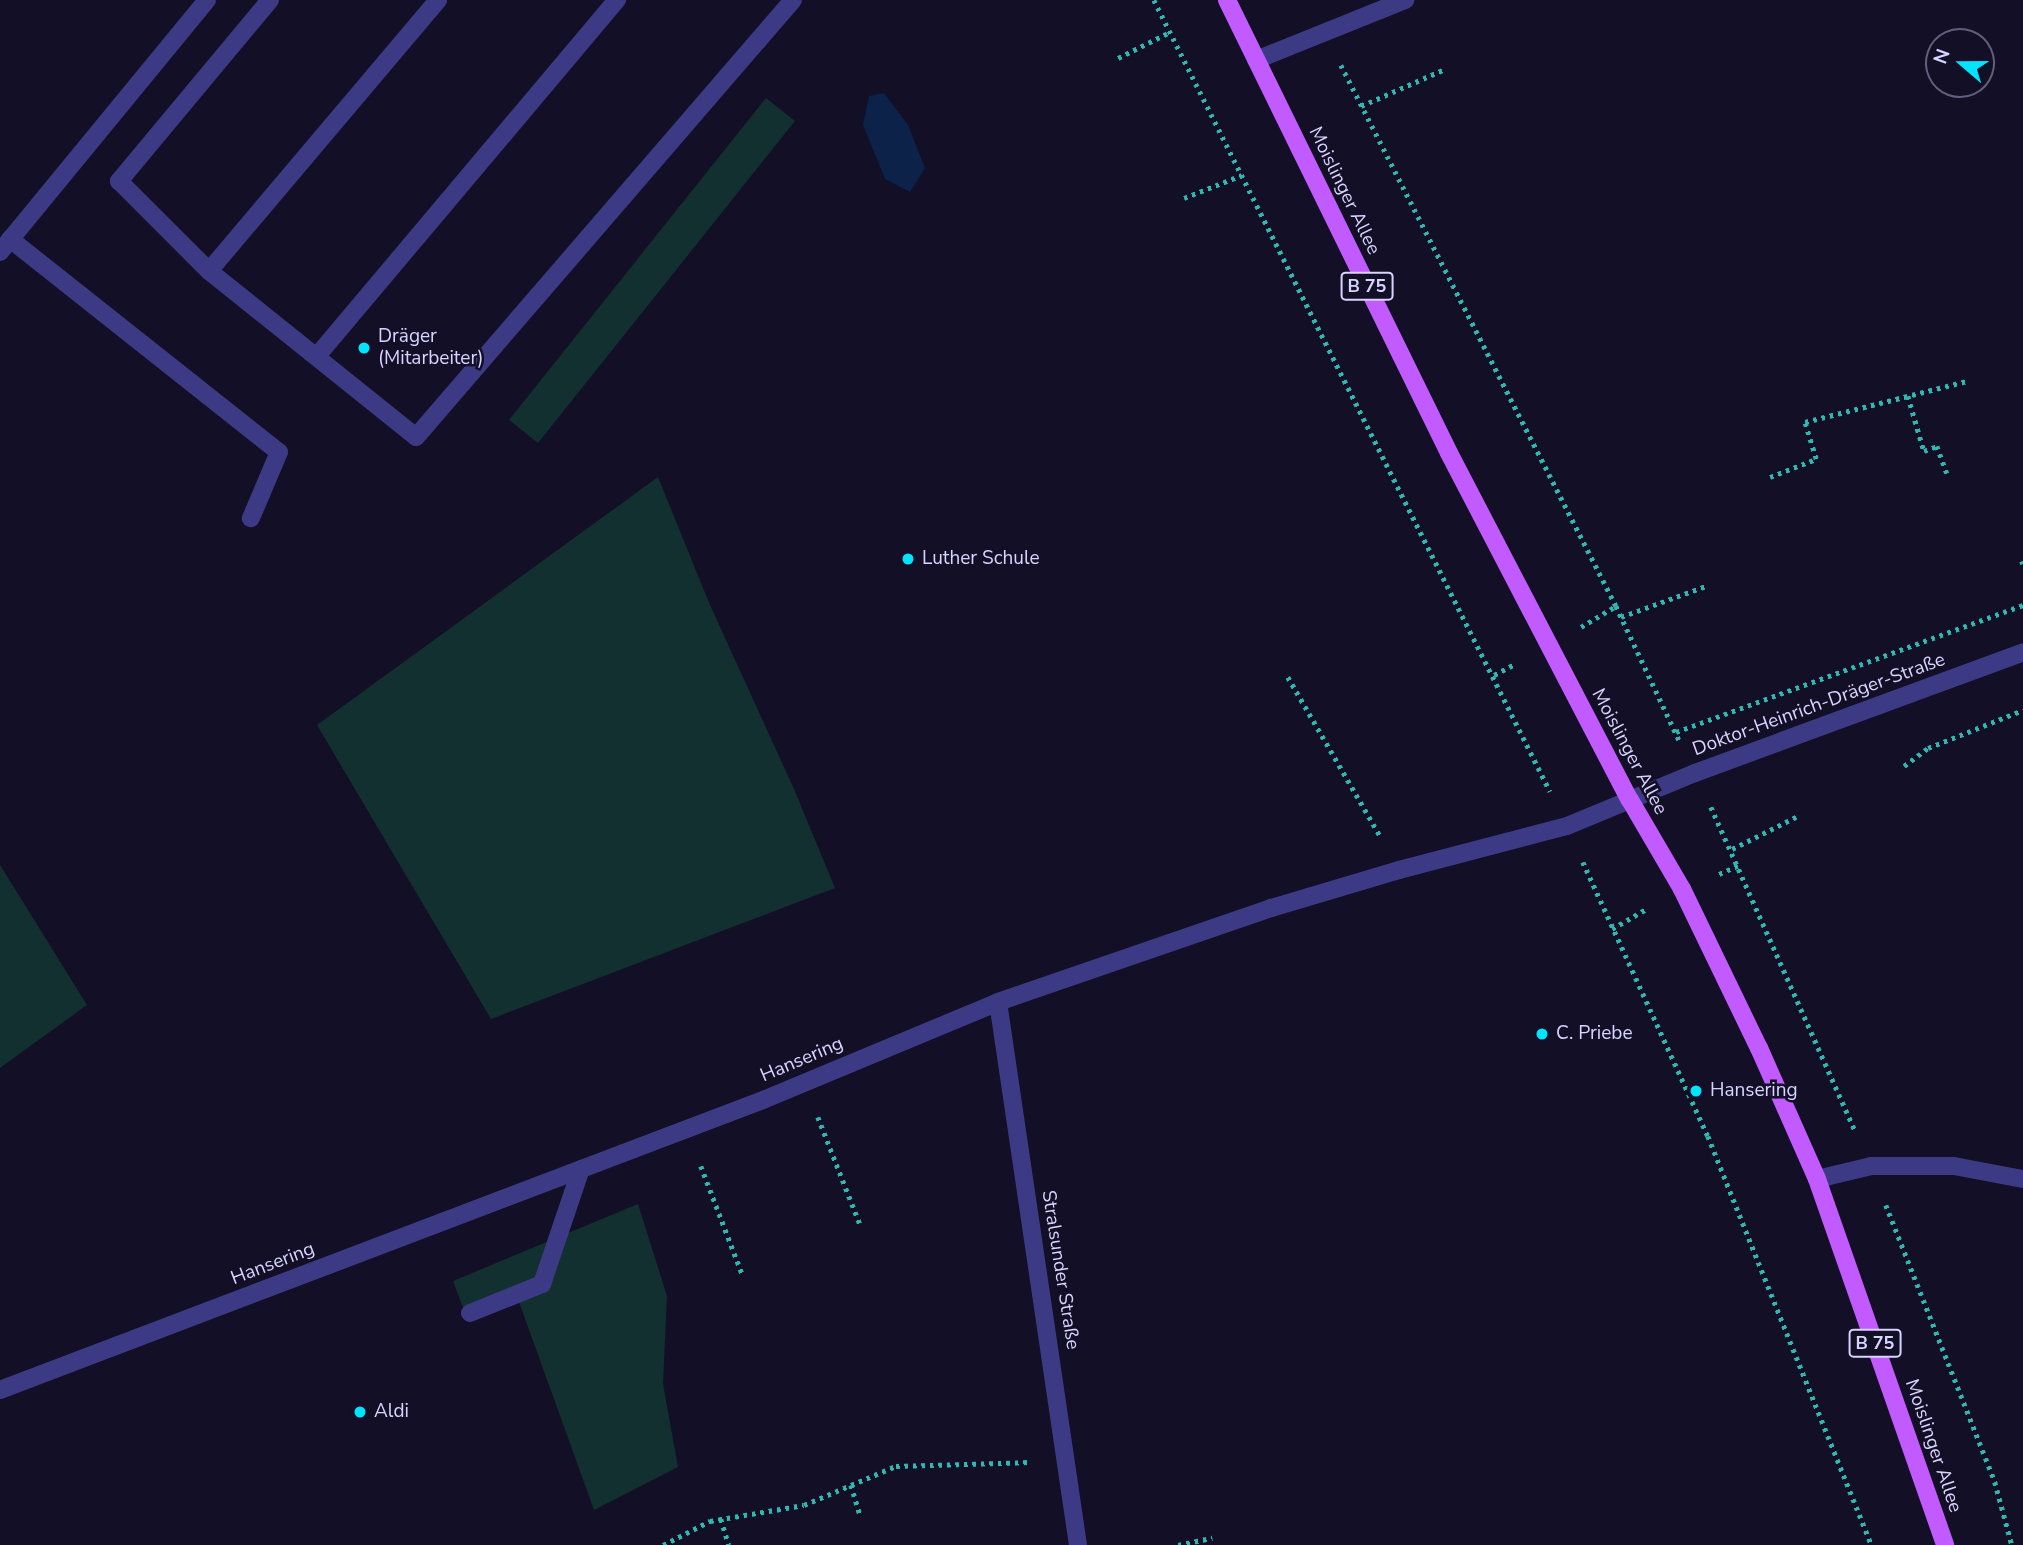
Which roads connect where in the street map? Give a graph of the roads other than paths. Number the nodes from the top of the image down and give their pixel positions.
1 (208, 0) edge
2 (270, 0) edge
3 (438, 0) edge
4 (617, 0) edge
5 (793, 0) edge
6 (1227, 0) edge
7 (1405, 0) edge
8 (1256, 60) junction
9 (5, 245) edge
10 (209, 271) junction
11 (317, 355) junction
12 (251, 518) dead end
13 (2023, 652) edge
14 (1630, 800) junction
15 (998, 1002) junction
16 (581, 1168) junction
17 (1817, 1179) junction
18 (2023, 1180) edge
19 (470, 1313) dead end
20 (0, 1390) edge
21 (1077, 1545) edge
22 (1945, 1545) edge

1 - 9 street
2 - 10 street
3 - 10 street
4 - 11 street
5 - 11 street
6 - 8 main road, Moislinger Allee / B 75
7 - 8 street
8 - 14 main road, Moislinger Allee / B 75
9 - 12 street
10 - 11 street
13 - 14 street, Doktor-Heinrich-Dräger-Straße
14 - 15 street, Hansering
14 - 17 main road, Moislinger Allee / B 75
15 - 16 street, Hansering
15 - 21 street, Stralsunder Straße
16 - 19 street
16 - 20 street, Hansering
17 - 18 street
17 - 22 main road, Moislinger Allee / B 75

